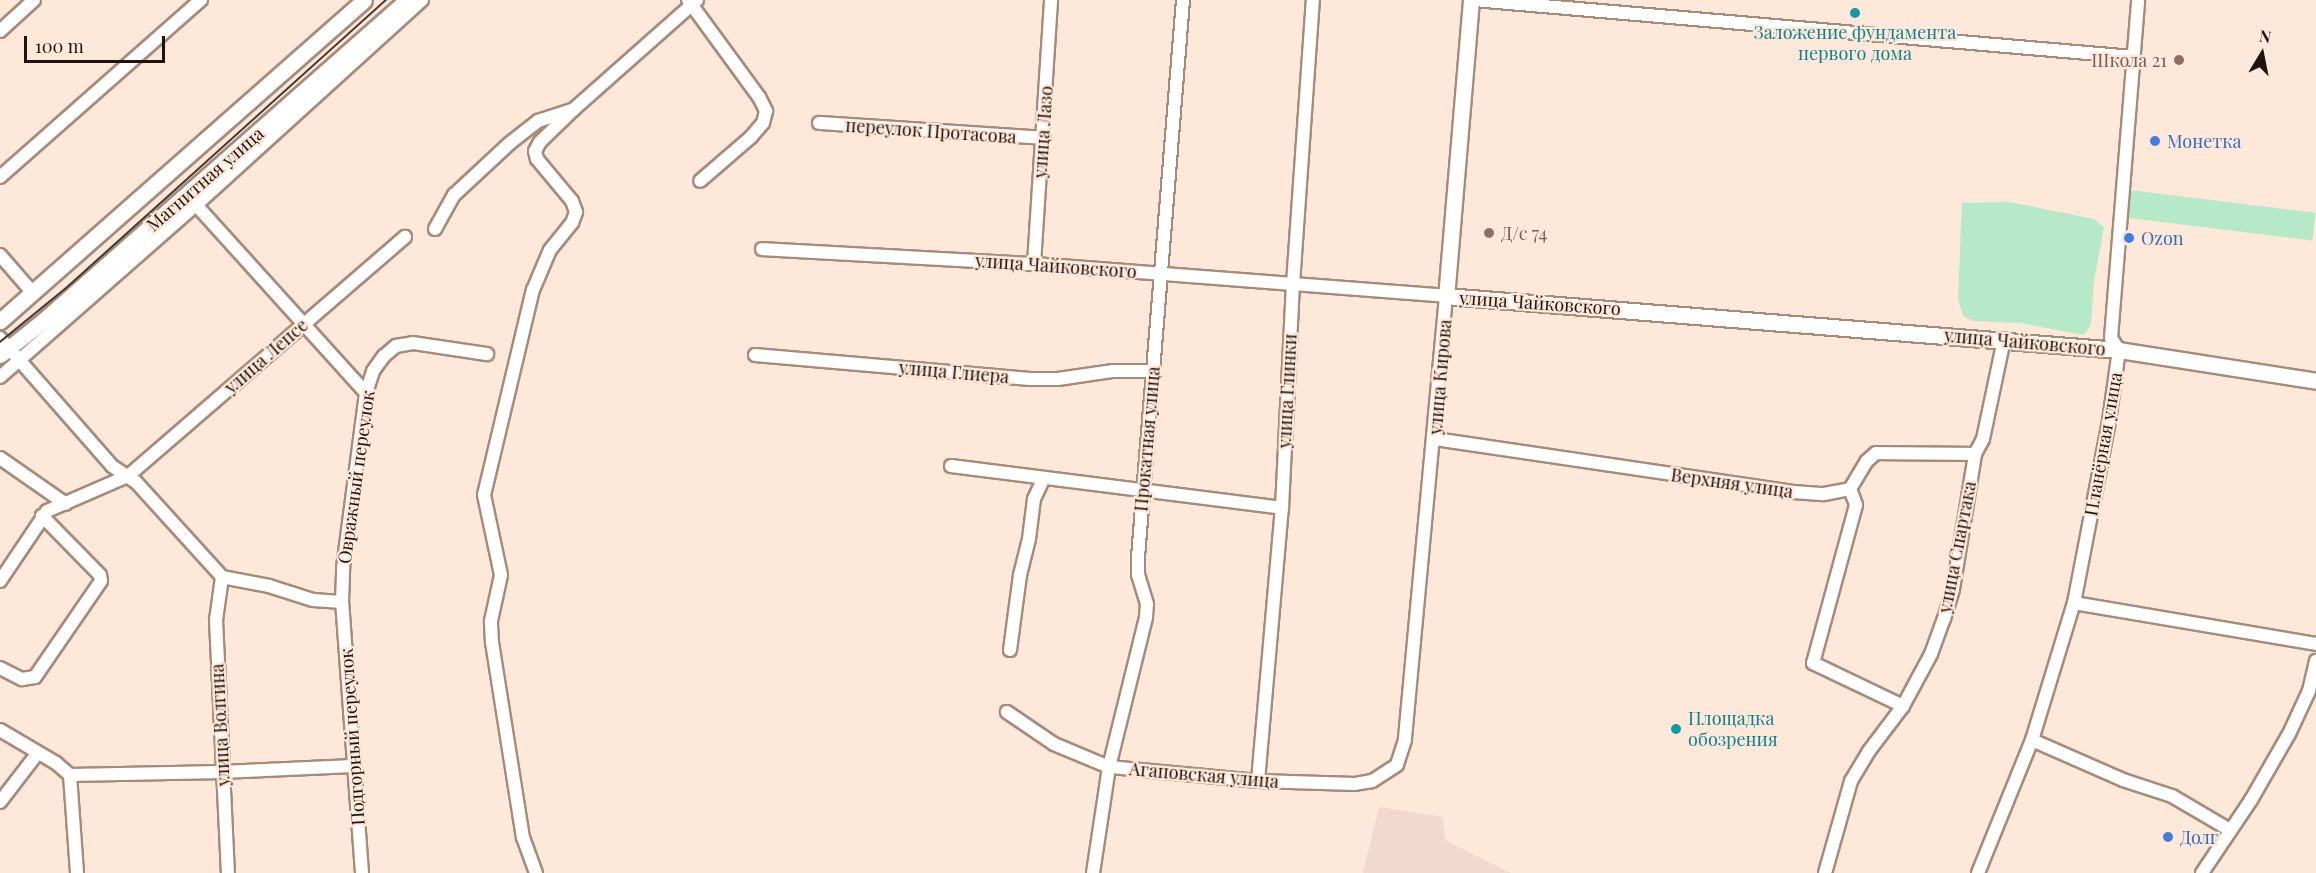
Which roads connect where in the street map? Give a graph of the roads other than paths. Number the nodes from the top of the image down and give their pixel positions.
1 (34, 0) edge
2 (201, 0) edge
3 (364, 0) edge
4 (407, 0) edge
5 (422, 0) edge
6 (1051, 0) edge
7 (1183, 0) edge
8 (1313, 0) edge
9 (1473, 0) edge
10 (2138, 0) edge
11 (692, 1) edge
12 (0, 31) edge
13 (2133, 57) junction
14 (574, 109) junction
15 (819, 123) dead end
16 (1043, 138) junction
17 (0, 177) edge
18 (700, 181) dead end
19 (194, 198) junction
20 (435, 229) dead end
21 (405, 237) dead end
22 (762, 249) dead end
23 (0, 255) edge
24 (1034, 264) junction
25 (1161, 274) junction
26 (1293, 284) junction
27 (32, 292) junction
28 (1446, 296) junction
29 (0, 321) edge
30 (303, 323) junction
31 (2004, 339) junction
32 (8, 350) edge
33 (2119, 350) junction
34 (487, 354) dead end
35 (755, 354) dead end
36 (1153, 371) junction
37 (0, 377) edge
38 (2316, 381) edge
39 (366, 393) junction
40 (1435, 439) junction
41 (1975, 454) junction
42 (0, 458) edge
43 (951, 466) dead end
44 (128, 476) junction
45 (1044, 478) junction
46 (1850, 489) junction
47 (1143, 491) junction
48 (66, 504) junction
49 (1282, 508) junction
50 (42, 516) junction
51 (222, 577) junction
52 (0, 581) edge
53 (342, 602) junction
54 (2074, 603) junction
55 (2316, 644) edge
56 (1010, 650) dead end
57 (2316, 661) edge
58 (0, 668) edge
59 (1903, 706) junction
60 (1006, 712) dead end
61 (0, 730) edge
62 (2032, 740) junction
63 (1402, 753) joint
64 (37, 754) junction
65 (353, 766) junction
66 (1109, 767) junction
67 (222, 772) junction
68 (70, 775) junction
69 (1258, 781) junction
70 (0, 801) edge
71 (2230, 830) junction
72 (76, 873) edge
73 (228, 873) edge
74 (362, 873) edge
75 (536, 873) edge
76 (1093, 873) edge
77 (1825, 873) edge
78 (1978, 873) edge
79 (2202, 873) edge

1 - 12 street
2 - 17 street
3 - 27 main road, Магнитная улица
4 - 19 main road, Магнитная улица
5 - 19 street
6 - 16 street, улица Лазо
7 - 25 street, Прокатная улица
8 - 26 street, улица Глинки
9 - 13 street
9 - 28 main road, улица Кирова
10 - 13 street, Планёрная улица
11 - 14 street
11 - 18 street
13 - 33 street, Планёрная улица
14 - 20 street
14 - 75 street
15 - 16 street, переулок Протасова
16 - 24 street, улица Лазо
19 - 30 street
19 - 32 main road, Магнитная улица
21 - 30 street, улица Лепсе
22 - 24 street, улица Чайковского
23 - 27 street
24 - 25 street, улица Чайковского
25 - 26 street, улица Чайковского
25 - 36 street, Прокатная улица
26 - 28 street, улица Чайковского
26 - 49 street, улица Глинки
27 - 29 main road, Магнитная улица
28 - 31 main road, улица Чайковского
28 - 40 street, улица Кирова
30 - 39 street
30 - 44 street, улица Лепсе
31 - 33 main road, улица Чайковского
31 - 41 street, улица Спартака
32 - 37 street
32 - 44 street
33 - 38 main road, улица Чайковского
33 - 54 street, Планёрная улица
34 - 39 street, Овражный переулок
35 - 36 street, улица Глиера
36 - 47 street, Прокатная улица
39 - 53 street, Овражный переулок
40 - 46 street, Верхняя улица
40 - 63 street, улица Кирова
41 - 46 street
41 - 59 street, улица Спартака
42 - 48 street
43 - 45 street
44 - 48 street, улица Лепсе
44 - 51 street
45 - 47 street
45 - 56 street
46 - 59 street
47 - 49 street
47 - 66 street, Прокатная улица
48 - 50 street, улица Лепсе
49 - 69 street, улица Глинки
50 - 52 street
50 - 58 street
51 - 53 street
51 - 67 street, улица Волгина
53 - 65 street, Подгорный переулок
54 - 55 street
54 - 62 street, Планёрная улица
57 - 71 street
59 - 77 street, улица Спартака
60 - 66 street, Агаповская улица
61 - 64 street
62 - 71 street
62 - 78 street, Планёрная улица
63 - 69 street, Агаповская улица
64 - 68 street
64 - 70 street
65 - 67 street
65 - 74 street, Подгорный переулок
66 - 69 street, Агаповская улица
66 - 76 street, Прокатная улица
67 - 68 street
67 - 73 street, улица Волгина
68 - 72 street
71 - 79 street

